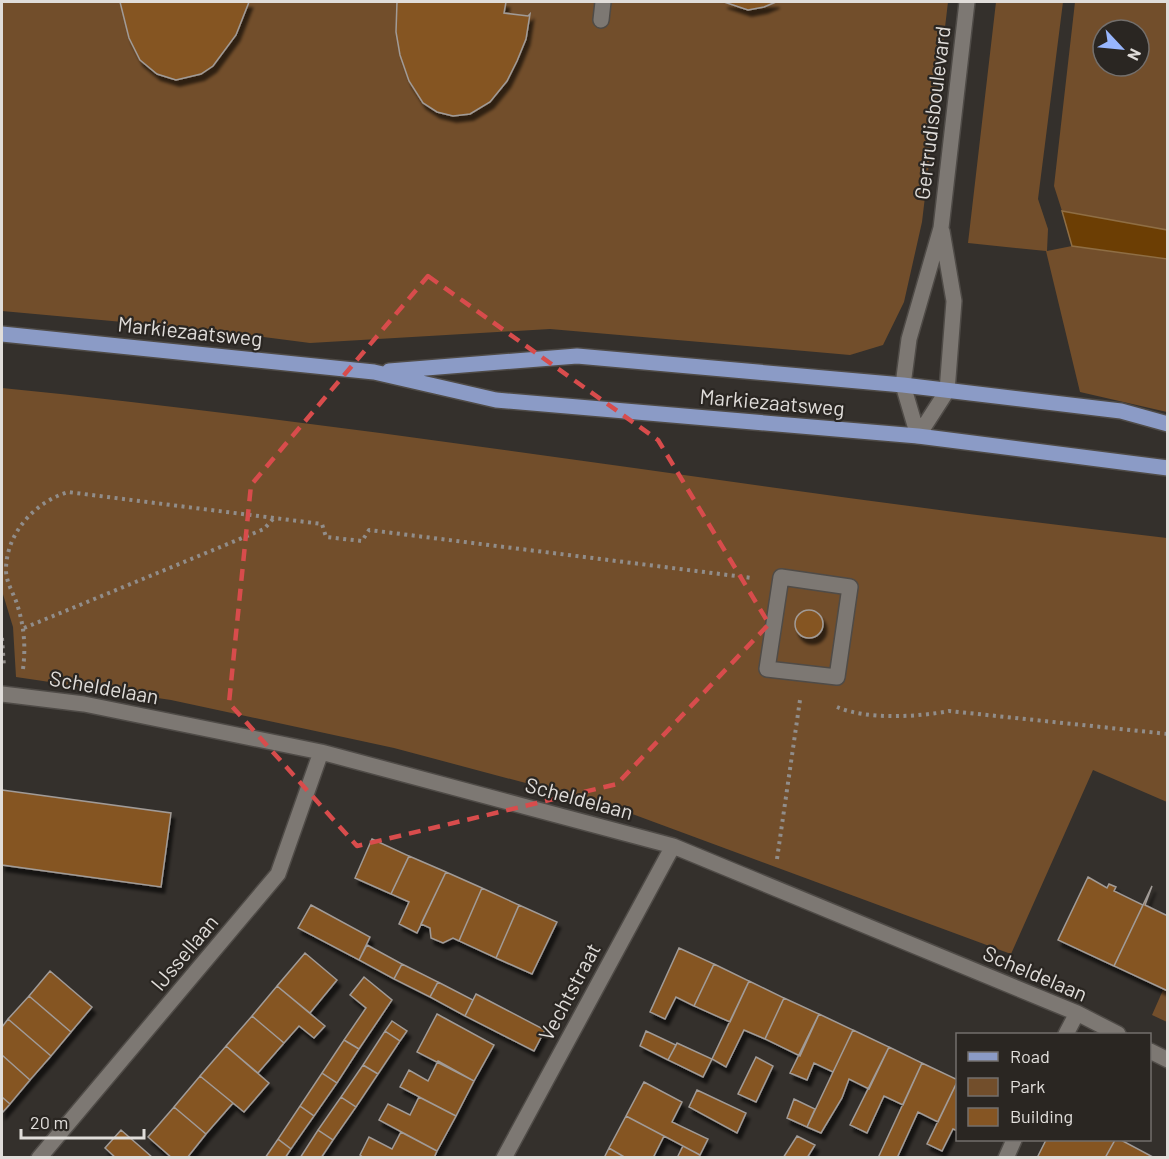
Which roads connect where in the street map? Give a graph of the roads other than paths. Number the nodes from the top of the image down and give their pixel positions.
1 (603, 2) edge
2 (967, 2) edge
3 (601, 20) dead end
4 (941, 228) junction
5 (2, 334) edge
6 (374, 372) junction
7 (903, 385) junction
8 (947, 391) junction
9 (1167, 424) edge
10 (918, 436) junction
11 (1167, 468) edge
12 (780, 582) joint
13 (2, 694) edge
14 (321, 752) junction
15 (673, 846) junction
16 (1077, 1013) junction
17 (1067, 1033) edge
18 (1114, 1033) edge
19 (1151, 1052) edge
20 (1167, 1060) edge
21 (1014, 1141) edge
22 (39, 1158) edge
23 (504, 1158) edge
24 (1006, 1158) edge

1 - 3 street
2 - 4 street, Gertrudisboulevard
4 - 7 street, Gertrudisboulevard
4 - 8 street, Gertrudisboulevard
5 - 6 main road, Markiezaatsweg
6 - 7 main road, Markiezaatsweg
6 - 10 main road, Markiezaatsweg
7 - 8 main road, Markiezaatsweg
7 - 10 street, Gertrudisboulevard
8 - 9 main road, Markiezaatsweg
8 - 10 street, Gertrudisboulevard
10 - 11 main road, Markiezaatsweg
12 - 12 street
13 - 14 street, Scheldelaan
14 - 15 street, Scheldelaan
14 - 22 street, IJssellaan
15 - 16 street, Scheldelaan
15 - 23 street, Vechtstraat
16 - 17 street
16 - 18 street, Scheldelaan
19 - 20 street
21 - 24 street

